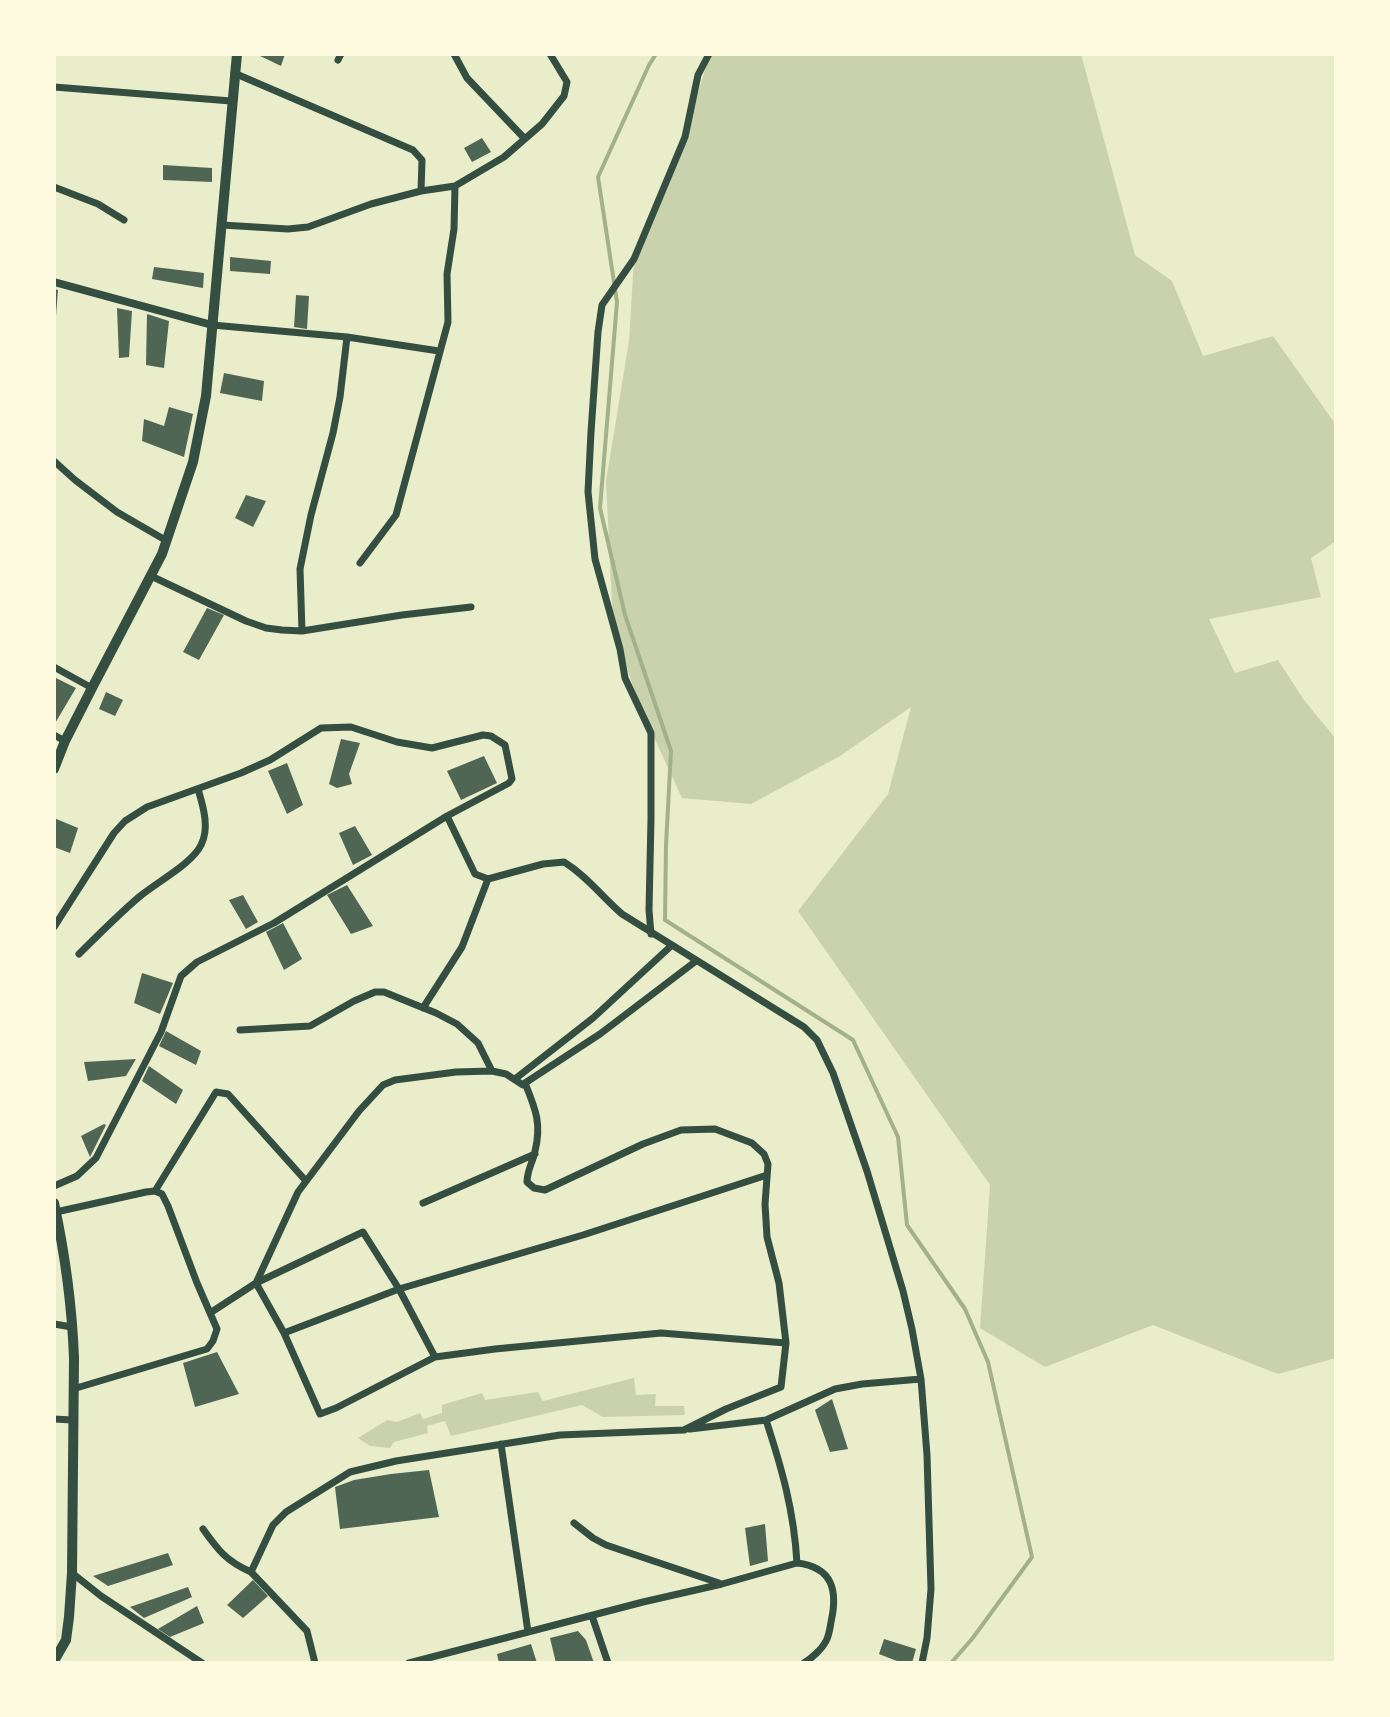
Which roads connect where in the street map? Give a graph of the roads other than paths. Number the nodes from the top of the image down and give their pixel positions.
1 (237, 54) edge
2 (454, 54) edge
3 (550, 54) edge
4 (709, 54) edge
5 (234, 73) junction
6 (54, 87) edge
7 (231, 101) junction
8 (525, 139) junction
9 (455, 186) junction
10 (54, 187) edge
11 (421, 191) junction
12 (124, 220) dead end
13 (222, 225) junction
14 (54, 282) edge
15 (212, 325) junction
16 (347, 337) junction
17 (439, 351) junction
18 (54, 461) edge
19 (167, 541) junction
20 (360, 563) dead end
21 (151, 576) junction
22 (471, 607) dead end
23 (302, 631) junction
24 (54, 667) edge
25 (92, 688) junction
26 (54, 735) edge
27 (65, 741) junction
28 (54, 769) edge
29 (198, 789) junction
30 (447, 816) junction
31 (488, 879) junction
32 (54, 927) edge
33 (651, 934) junction
34 (671, 946) junction
35 (79, 954) dead end
36 (696, 961) junction
37 (423, 1008) junction
38 (240, 1030) dead end
39 (492, 1071) junction
40 (515, 1079) junction
41 (525, 1083) junction
42 (535, 1154) junction
43 (767, 1175) junction
44 (306, 1181) junction
45 (54, 1186) edge
46 (155, 1191) junction
47 (423, 1203) dead end
48 (55, 1207) edge
49 (256, 1283) junction
50 (399, 1289) junction
51 (210, 1313) junction
52 (54, 1324) edge
53 (72, 1327) junction
54 (284, 1333) junction
55 (786, 1343) junction
56 (435, 1357) junction
57 (921, 1379) junction
58 (73, 1389) junction
59 (54, 1419) edge
60 (72, 1420) junction
61 (766, 1420) junction
62 (684, 1430) junction
63 (501, 1444) junction
64 (574, 1523) dead end
65 (203, 1529) dead end
66 (797, 1563) junction
67 (251, 1572) junction
68 (72, 1573) junction
69 (722, 1584) junction
70 (592, 1616) junction
71 (528, 1632) junction
72 (54, 1661) edge
73 (202, 1663) edge
74 (315, 1663) edge
75 (409, 1663) edge
76 (608, 1663) edge
77 (804, 1663) edge
78 (922, 1663) edge

1 - 5 main road
2 - 8 street
3 - 8 street
4 - 33 street
5 - 7 main road
5 - 11 street
6 - 7 street
7 - 13 main road
8 - 9 street
9 - 11 street
9 - 17 street
10 - 12 street
11 - 13 street
13 - 15 main road
14 - 15 street
15 - 16 street
15 - 19 main road
16 - 17 street
16 - 23 street
17 - 20 street
18 - 19 street
19 - 21 main road
21 - 23 street
21 - 25 main road
22 - 23 street
24 - 25 street
25 - 27 main road
26 - 27 street
27 - 28 main road
29 - 30 street
29 - 32 street
29 - 35 street
30 - 31 street
30 - 45 street
31 - 33 street
31 - 37 street
33 - 34 street
34 - 36 street
34 - 40 street
36 - 41 street
36 - 57 street
37 - 38 street
37 - 39 street
39 - 40 street
39 - 44 street
40 - 41 street
41 - 42 street
42 - 43 street
42 - 47 street
43 - 50 street
43 - 55 street
44 - 46 street
44 - 49 street
46 - 48 street
46 - 51 street
48 - 53 main road
49 - 50 street
49 - 51 street
49 - 54 street
50 - 54 street
50 - 56 street
51 - 58 street
52 - 53 street
53 - 58 main road
54 - 56 street
55 - 56 street
55 - 62 street
57 - 61 street
57 - 78 street
58 - 60 main road
59 - 60 street
60 - 68 main road
61 - 62 street
61 - 66 street
62 - 63 street
63 - 67 street
63 - 71 street
64 - 69 street
65 - 67 street
66 - 69 street
66 - 77 street
67 - 74 street
68 - 72 main road
68 - 73 street
69 - 70 street
70 - 71 street
70 - 76 street
71 - 75 street

